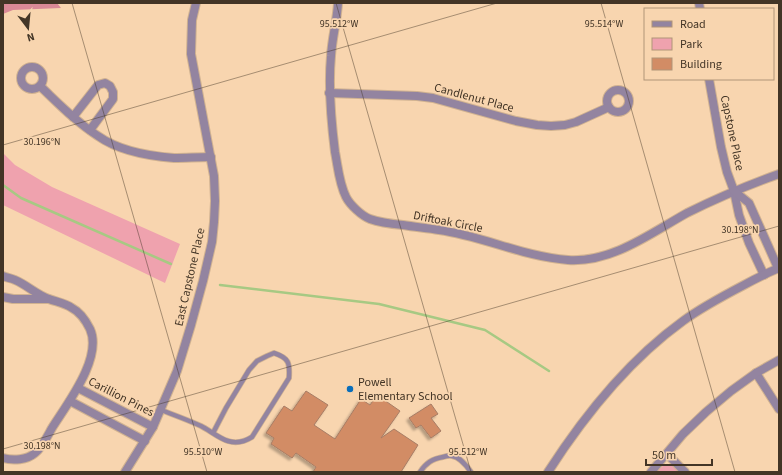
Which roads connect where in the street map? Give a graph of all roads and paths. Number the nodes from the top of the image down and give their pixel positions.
1 (196, 3) edge
2 (338, 3) edge
3 (709, 80) edge
4 (40, 86) dead end
5 (330, 93) junction
6 (609, 107) dead end
7 (73, 117) junction
8 (90, 130) junction
9 (211, 157) junction
10 (779, 174) edge
11 (734, 191) junction
12 (778, 268) edge
13 (764, 274) junction
14 (3, 276) edge
15 (3, 297) edge
16 (49, 299) junction
17 (779, 360) edge
18 (756, 373) junction
19 (78, 388) junction
20 (70, 400) junction
21 (779, 409) edge
22 (161, 410) junction
23 (153, 427) junction
24 (213, 433) junction
25 (145, 441) junction
26 (667, 454) junction
27 (3, 458) edge
28 (126, 471) edge
29 (420, 472) edge
30 (470, 472) edge
31 (548, 472) edge
32 (651, 472) edge
33 (685, 472) edge

1 - 9 street, East Capstone Place
2 - 5 street, Driftoak Circle
3 - 11 street, Capstone Place
4 - 7 street
5 - 6 street, Candlenut Place
5 - 11 street, Driftoak Circle
7 - 8 street
7 - 8 street
8 - 9 street
9 - 22 street, East Capstone Place
10 - 11 street, Driftoak Circle
11 - 12 street
11 - 13 street, Capstone Place
12 - 13 street
13 - 31 street
14 - 16 street
15 - 16 street
16 - 19 street
17 - 18 street
18 - 21 street
18 - 26 street
19 - 20 street
19 - 23 street, Carillion Pines
20 - 25 street
20 - 27 street
22 - 23 street, East Capstone Place
22 - 24 lane
23 - 25 street, East Capstone Place
24 - 24 lane
25 - 28 street, East Capstone Place
26 - 32 street
26 - 33 street
29 - 30 lane

